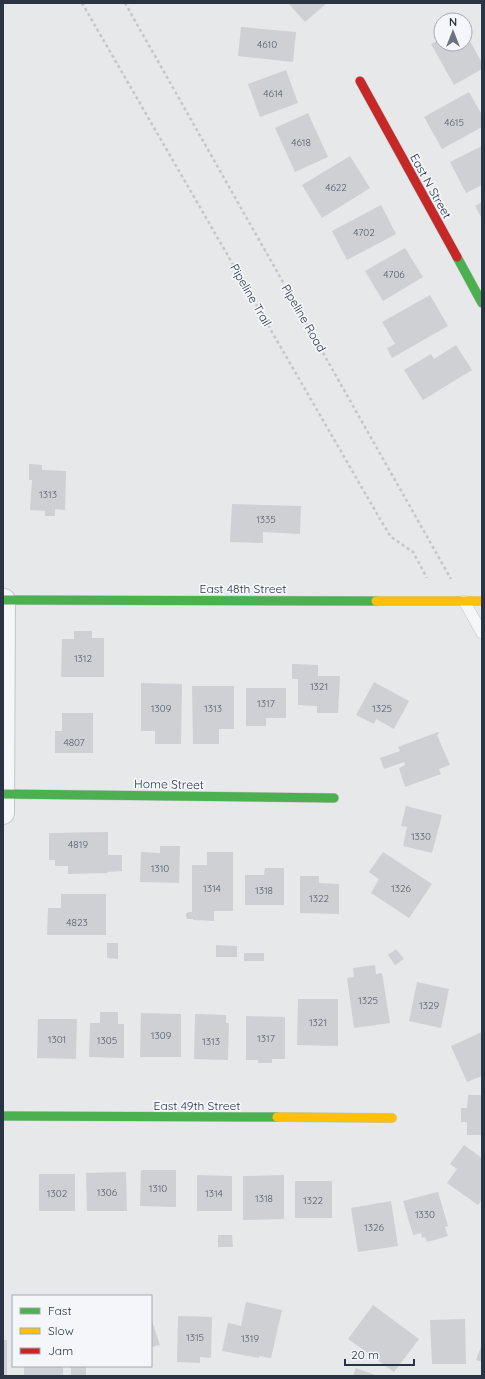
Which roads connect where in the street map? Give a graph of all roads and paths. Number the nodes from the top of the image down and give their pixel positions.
1 (82, 3) edge
2 (125, 3) edge
3 (360, 81) dead end
4 (482, 303) edge
5 (428, 578) dead end
6 (4, 600) edge
7 (482, 600) edge
8 (464, 601) junction
9 (482, 633) edge
10 (3, 794) edge
11 (334, 798) dead end
12 (3, 814) edge
13 (3, 1116) edge
14 (392, 1118) dead end

1 - 5 path, Pipeline Trail
2 - 8 path, Pipeline Road
3 - 4 street, East N Street
6 - 8 street, East 48th Street
6 - 10 street
7 - 8 street, East 48th Street
8 - 9 lane
10 - 11 street, Home Street
10 - 12 street
13 - 14 street, East 49th Street

